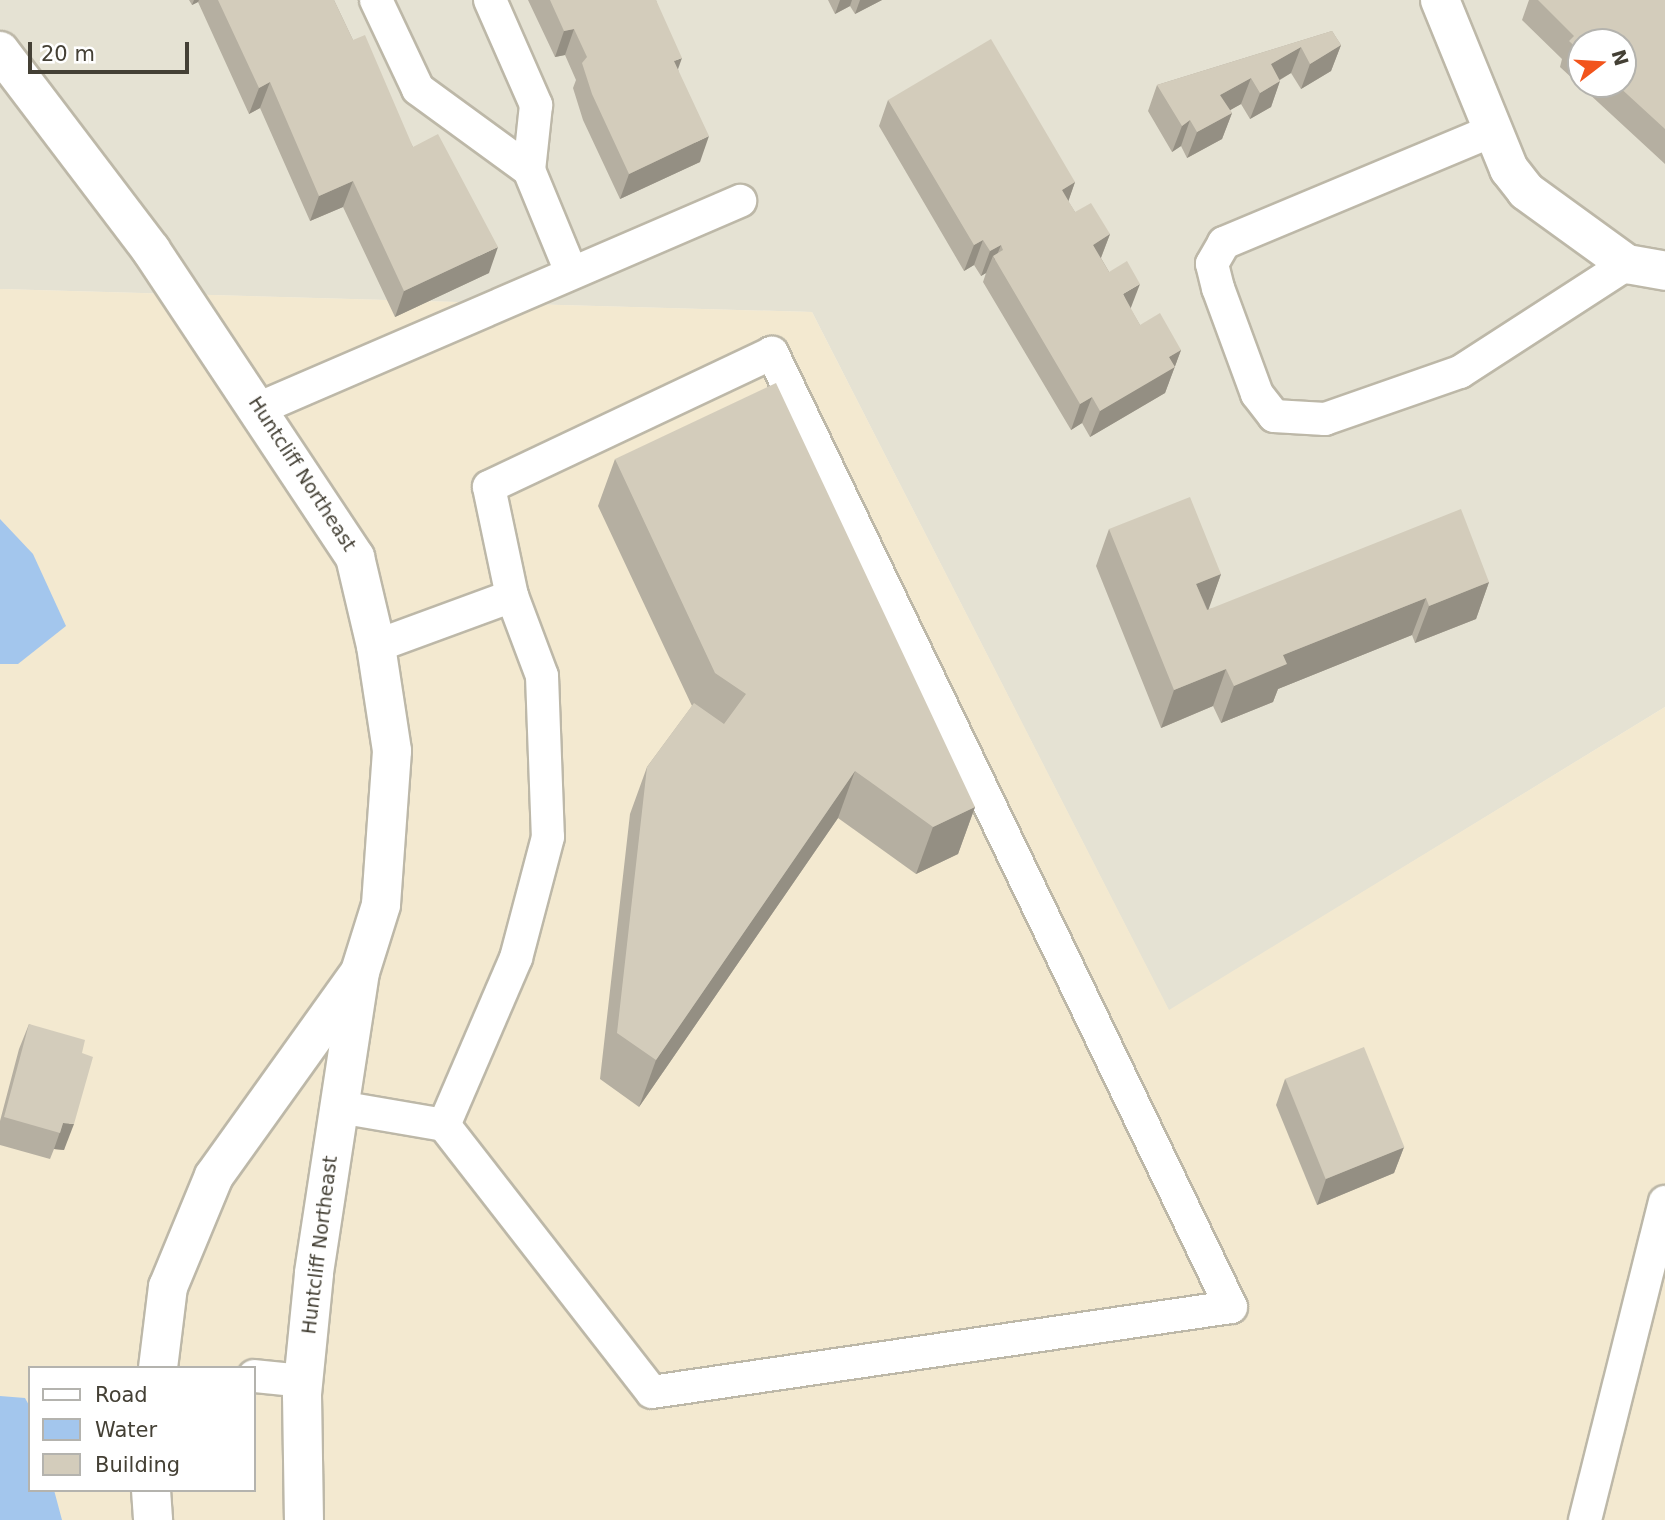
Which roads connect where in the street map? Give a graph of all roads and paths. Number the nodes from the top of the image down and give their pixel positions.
1 (376, 0) edge
2 (490, 0) edge
3 (1440, 0) edge
4 (0, 51) edge
5 (1494, 130) junction
6 (529, 170) junction
7 (740, 201) dead end
8 (1626, 264) junction
9 (1665, 271) edge
10 (570, 272) junction
11 (260, 408) junction
12 (512, 596) junction
13 (376, 646) junction
14 (360, 972) junction
15 (339, 1107) junction
16 (444, 1125) junction
17 (1665, 1202) edge
18 (159, 1366) edge
19 (256, 1376) edge
20 (304, 1381) junction
21 (151, 1492) edge
22 (153, 1520) edge
23 (304, 1520) edge
24 (1585, 1520) edge

1 - 6 lane
2 - 6 lane
3 - 5 street
4 - 11 street, Huntcliff Northeast
5 - 8 street
5 - 8 lane
6 - 10 lane
7 - 10 lane
8 - 9 street
10 - 11 lane
11 - 13 street, Huntcliff Northeast
12 - 13 lane
12 - 16 lane
12 - 16 lane
13 - 14 street, Huntcliff Northeast
14 - 15 street, Huntcliff Northeast
14 - 18 street, Huntcliff Northeast
15 - 16 lane
15 - 20 street, Huntcliff Northeast
17 - 24 lane
19 - 20 lane
20 - 23 street, Huntcliff Northeast
21 - 22 street

